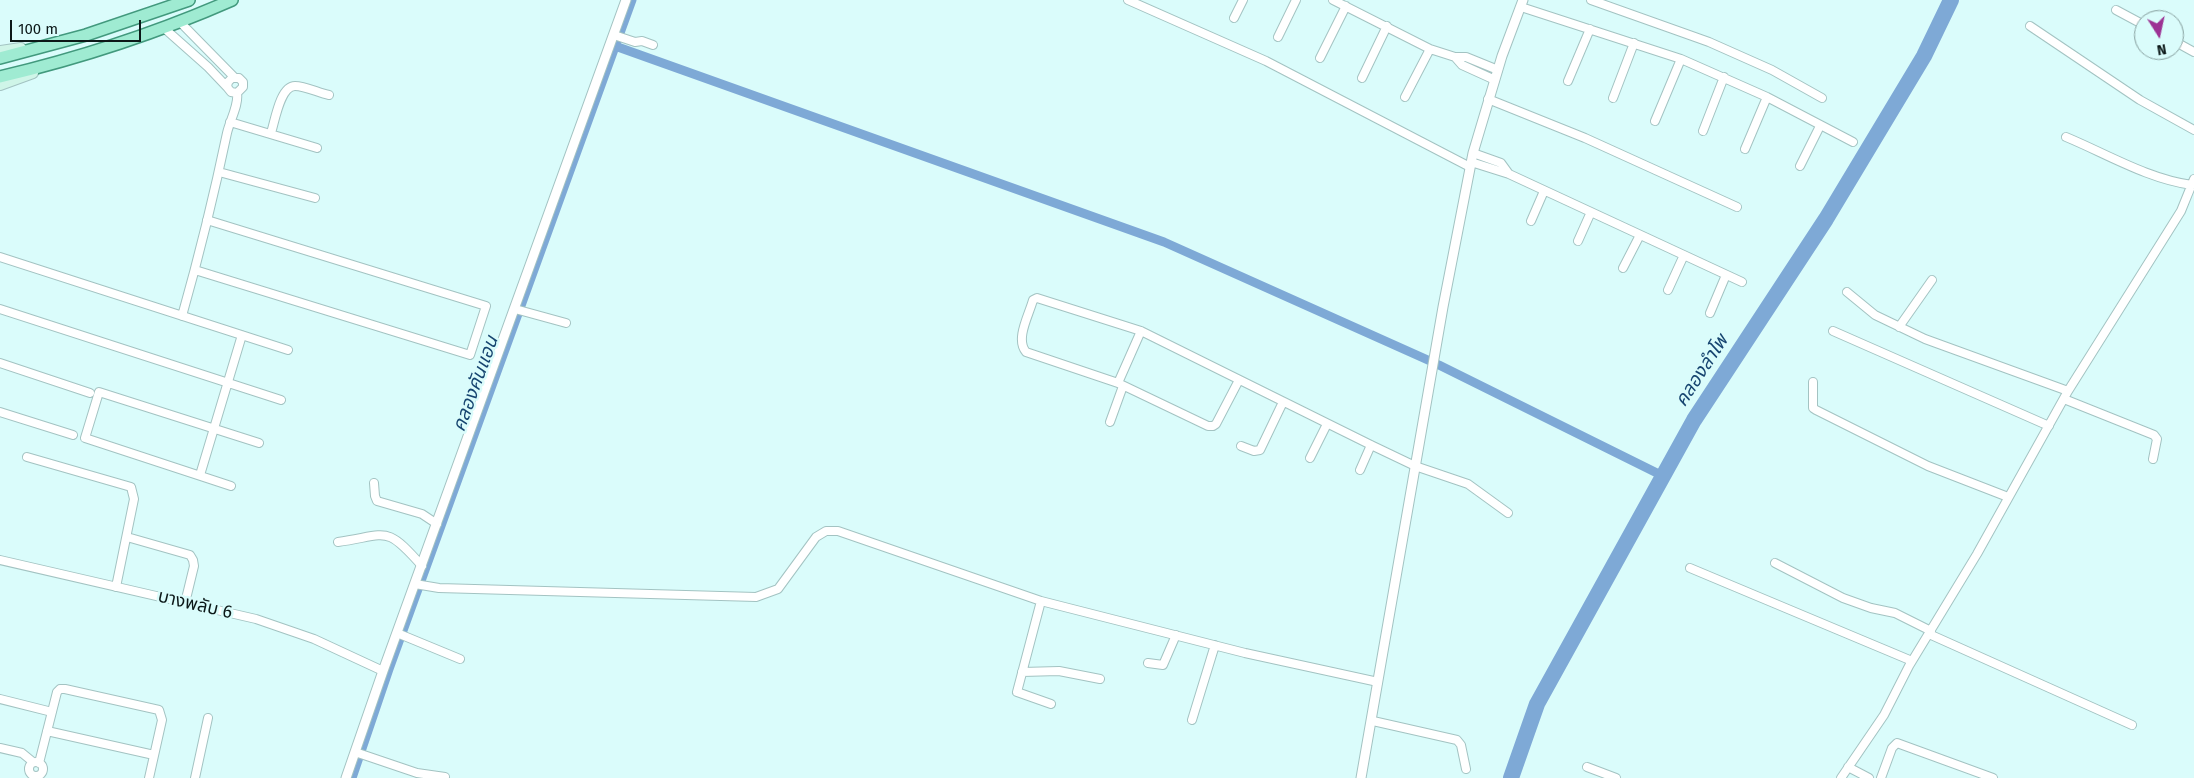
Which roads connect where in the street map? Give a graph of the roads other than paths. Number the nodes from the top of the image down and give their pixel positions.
1 (189, 0) edge
2 (232, 0) edge
3 (626, 0) edge
4 (1128, 0) edge
5 (1243, 0) edge
6 (1296, 0) edge
7 (1333, 0) edge
8 (1592, 0) edge
9 (1522, 3) edge
10 (1346, 6) junction
11 (2116, 10) dead end
12 (1234, 18) dead end
13 (2134, 20) edge
14 (180, 22) junction
15 (1387, 26) junction
16 (2030, 26) dead end
17 (164, 28) junction
18 (1590, 29) junction
19 (616, 36) junction
20 (1278, 38) dead end
21 (1634, 43) junction
22 (54, 44) junction
23 (653, 46) dead end
24 (1430, 48) junction
25 (0, 51) edge
26 (86, 55) junction
27 (1455, 57) junction
28 (0, 58) edge
29 (1320, 58) dead end
30 (1681, 59) junction
31 (1498, 70) junction
32 (0, 76) edge
33 (234, 77) junction
34 (1724, 77) junction
35 (1362, 78) dead end
36 (1495, 80) junction
37 (1568, 81) dead end
38 (0, 85) edge
39 (227, 87) junction
40 (237, 92) junction
41 (329, 96) dead end
42 (1405, 97) dead end
43 (1767, 97) junction
44 (1613, 98) dead end
45 (1822, 98) dead end
46 (1488, 99) junction
47 (1655, 121) dead end
48 (230, 122) junction
49 (1820, 126) junction
50 (2194, 130) edge
51 (1703, 131) dead end
52 (272, 133) junction
53 (2066, 137) dead end
54 (1853, 142) dead end
55 (317, 148) dead end
56 (1745, 148) dead end
57 (1471, 161) junction
58 (1800, 166) dead end
59 (219, 172) junction
60 (2193, 182) edge
61 (1544, 191) junction
62 (315, 198) dead end
63 (1737, 207) dead end
64 (1591, 212) junction
65 (207, 220) junction
66 (1531, 221) dead end
67 (1640, 235) junction
68 (1578, 241) dead end
69 (1684, 255) junction
70 (0, 257) edge
71 (1623, 268) dead end
72 (195, 270) junction
73 (1726, 275) junction
74 (1932, 280) dead end
75 (1742, 282) dead end
76 (1668, 290) dead end
77 (1847, 292) dead end
78 (0, 309) edge
79 (517, 310) junction
80 (1710, 313) dead end
81 (182, 316) junction
82 (566, 323) dead end
83 (1899, 327) junction
84 (1141, 331) junction
85 (1833, 331) dead end
86 (242, 335) junction
87 (288, 350) dead end
88 (0, 363) edge
89 (1239, 380) junction
90 (227, 382) junction
91 (1812, 382) dead end
92 (1121, 384) junction
93 (2068, 391) junction
94 (90, 392) dead end
95 (2064, 399) junction
96 (281, 400) dead end
97 (1283, 402) junction
98 (0, 412) edge
99 (1110, 422) dead end
100 (1328, 424) junction
101 (2049, 426) junction
102 (213, 429) junction
103 (73, 435) dead end
104 (259, 444) dead end
105 (1241, 446) dead end
106 (1371, 446) junction
107 (27, 457) dead end
108 (1310, 458) dead end
109 (2153, 459) dead end
110 (1415, 466) junction
111 (1360, 470) dead end
112 (200, 475) junction
113 (374, 483) dead end
114 (231, 486) dead end
115 (2008, 497) junction
116 (1508, 513) dead end
117 (437, 524) junction
118 (128, 537) junction
119 (338, 542) dead end
120 (0, 560) edge
121 (1775, 563) dead end
122 (422, 566) junction
123 (1690, 568) dead end
124 (417, 584) junction
125 (116, 587) junction
126 (1041, 601) junction
127 (185, 603) junction
128 (1930, 632) junction
129 (399, 634) junction
130 (1176, 635) junction
131 (1214, 645) junction
132 (460, 659) dead end
133 (1912, 661) junction
134 (1148, 662) dead end
135 (383, 671) junction
136 (1022, 672) junction
137 (1100, 679) dead end
138 (1378, 682) junction
139 (0, 699) edge
140 (1051, 704) dead end
141 (52, 712) junction
142 (208, 718) dead end
143 (1192, 720) dead end
144 (1372, 721) junction
145 (2132, 725) dead end
146 (47, 731) junction
147 (0, 748) edge
148 (357, 753) junction
149 (154, 755) junction
150 (36, 763) junction
151 (1587, 767) dead end
152 (1848, 767) junction
153 (1466, 769) dead end
154 (40, 777) edge
155 (445, 777) edge
156 (149, 778) edge
157 (195, 778) edge
158 (346, 778) edge
159 (1361, 778) edge
160 (1616, 778) edge
161 (1841, 778) edge
162 (1869, 778) edge
163 (1881, 778) edge
164 (1993, 778) edge

1 - 22 main road
2 - 14 main road
3 - 19 street
4 - 57 street
5 - 12 street
6 - 20 street
7 - 10 street
8 - 45 street
9 - 18 street
9 - 31 street
10 - 15 street
10 - 29 street
11 - 13 street
14 - 17 main road
14 - 33 street
15 - 24 street
15 - 35 street
16 - 50 street
17 - 26 main road
17 - 39 street
18 - 21 street
18 - 37 street
19 - 23 street
19 - 79 street
21 - 30 street
21 - 44 street
22 - 25 main road
22 - 28 main road
24 - 27 street
24 - 42 street
26 - 32 main road
26 - 38 main road
27 - 31 street
27 - 36 street
30 - 34 street
30 - 47 street
31 - 36 street
33 - 39 street
33 - 40 street
34 - 43 street
34 - 51 street
36 - 46 street
39 - 40 street
40 - 48 street
41 - 52 street
43 - 49 street
43 - 56 street
46 - 57 street
46 - 63 street
48 - 52 street
48 - 59 street
49 - 54 street
49 - 58 street
52 - 55 street
53 - 60 street
57 - 61 street
57 - 110 street
59 - 62 street
59 - 65 street
60 - 93 street
61 - 64 street
61 - 66 street
64 - 67 street
64 - 68 street
65 - 72 street
65 - 72 street
67 - 69 street
67 - 71 street
69 - 73 street
69 - 76 street
70 - 81 street
72 - 81 street
73 - 75 street
73 - 80 street
74 - 83 street
77 - 83 street
78 - 90 street
79 - 82 street
79 - 117 street
81 - 86 street
83 - 93 street
84 - 89 street
84 - 92 street
84 - 92 street
85 - 101 street
86 - 87 street
86 - 90 street
88 - 94 street
89 - 92 street
89 - 97 street
90 - 96 street
90 - 102 street
91 - 115 street
92 - 99 street
93 - 95 street
95 - 101 street
95 - 109 street
97 - 100 street
97 - 105 street
98 - 103 street
100 - 106 street
100 - 108 street
101 - 115 street
102 - 104 street
102 - 112 street
102 - 112 street
106 - 110 street
106 - 111 street
107 - 118 street
110 - 116 street
110 - 138 street
112 - 114 street
113 - 117 street
115 - 128 street
117 - 122 street
118 - 125 street
118 - 127 street
119 - 122 street
120 - 125 street, บางพลับ 6
121 - 128 street
122 - 124 street
123 - 133 street
124 - 126 street
124 - 129 street
125 - 127 street, บางพลับ 6
126 - 130 street
126 - 136 street
127 - 135 street, บางพลับ 6
128 - 133 street
128 - 145 street
129 - 132 street
129 - 135 street
130 - 131 street
130 - 134 street
131 - 138 street
131 - 143 street
133 - 152 street
135 - 148 street
136 - 137 street
136 - 140 street
138 - 144 street
139 - 141 street
141 - 146 street
141 - 149 street
142 - 157 street
144 - 153 street
144 - 159 street
146 - 149 street
146 - 150 street
147 - 150 street
148 - 155 street
148 - 158 street
149 - 156 street
150 - 154 street
150 - 154 street
151 - 160 street
152 - 161 street
152 - 162 street
163 - 164 street

